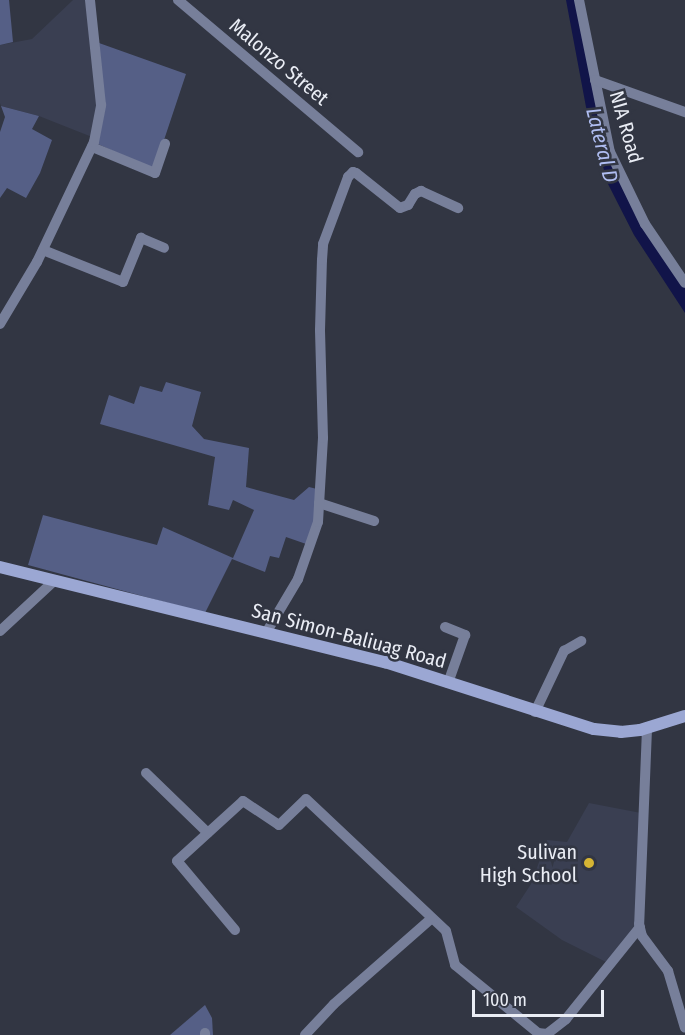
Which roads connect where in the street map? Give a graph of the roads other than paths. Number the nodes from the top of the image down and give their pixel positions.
1 (90, 0) edge
2 (178, 0) edge
3 (579, 0) edge
4 (595, 80) junction
5 (685, 112) edge
6 (165, 144) dead end
7 (92, 147) junction
8 (358, 152) dead end
9 (458, 208) dead end
10 (164, 248) dead end
11 (43, 250) junction
12 (685, 283) edge
13 (0, 324) edge
14 (319, 503) junction
15 (374, 521) dead end
16 (0, 567) edge
17 (55, 580) junction
18 (445, 627) dead end
19 (0, 631) edge
20 (267, 633) junction
21 (581, 641) dead end
22 (448, 683) junction
23 (535, 712) junction
24 (685, 716) edge
25 (647, 729) junction
26 (146, 773) dead end
27 (208, 832) junction
28 (432, 918) junction
29 (640, 927) junction
30 (235, 930) dead end
31 (685, 1028) edge
32 (304, 1035) edge

1 - 7 street
2 - 8 street, Malonzo Street
3 - 4 street, NIA Road
4 - 5 street
4 - 12 street, NIA Road
6 - 7 street
7 - 11 street
9 - 14 street
10 - 11 street
11 - 13 street
14 - 15 street
14 - 20 street
16 - 17 main road, San Simon-Baliuag Road
17 - 19 street
17 - 20 main road, San Simon-Baliuag Road
18 - 22 street
20 - 22 main road, San Simon-Baliuag Road
21 - 23 street
22 - 23 main road, San Simon-Baliuag Road
23 - 25 main road, San Simon-Baliuag Road
24 - 25 main road, San Simon-Baliuag Road
25 - 29 street
26 - 27 street
27 - 28 street
27 - 30 street
28 - 29 street
28 - 32 street
29 - 31 street

